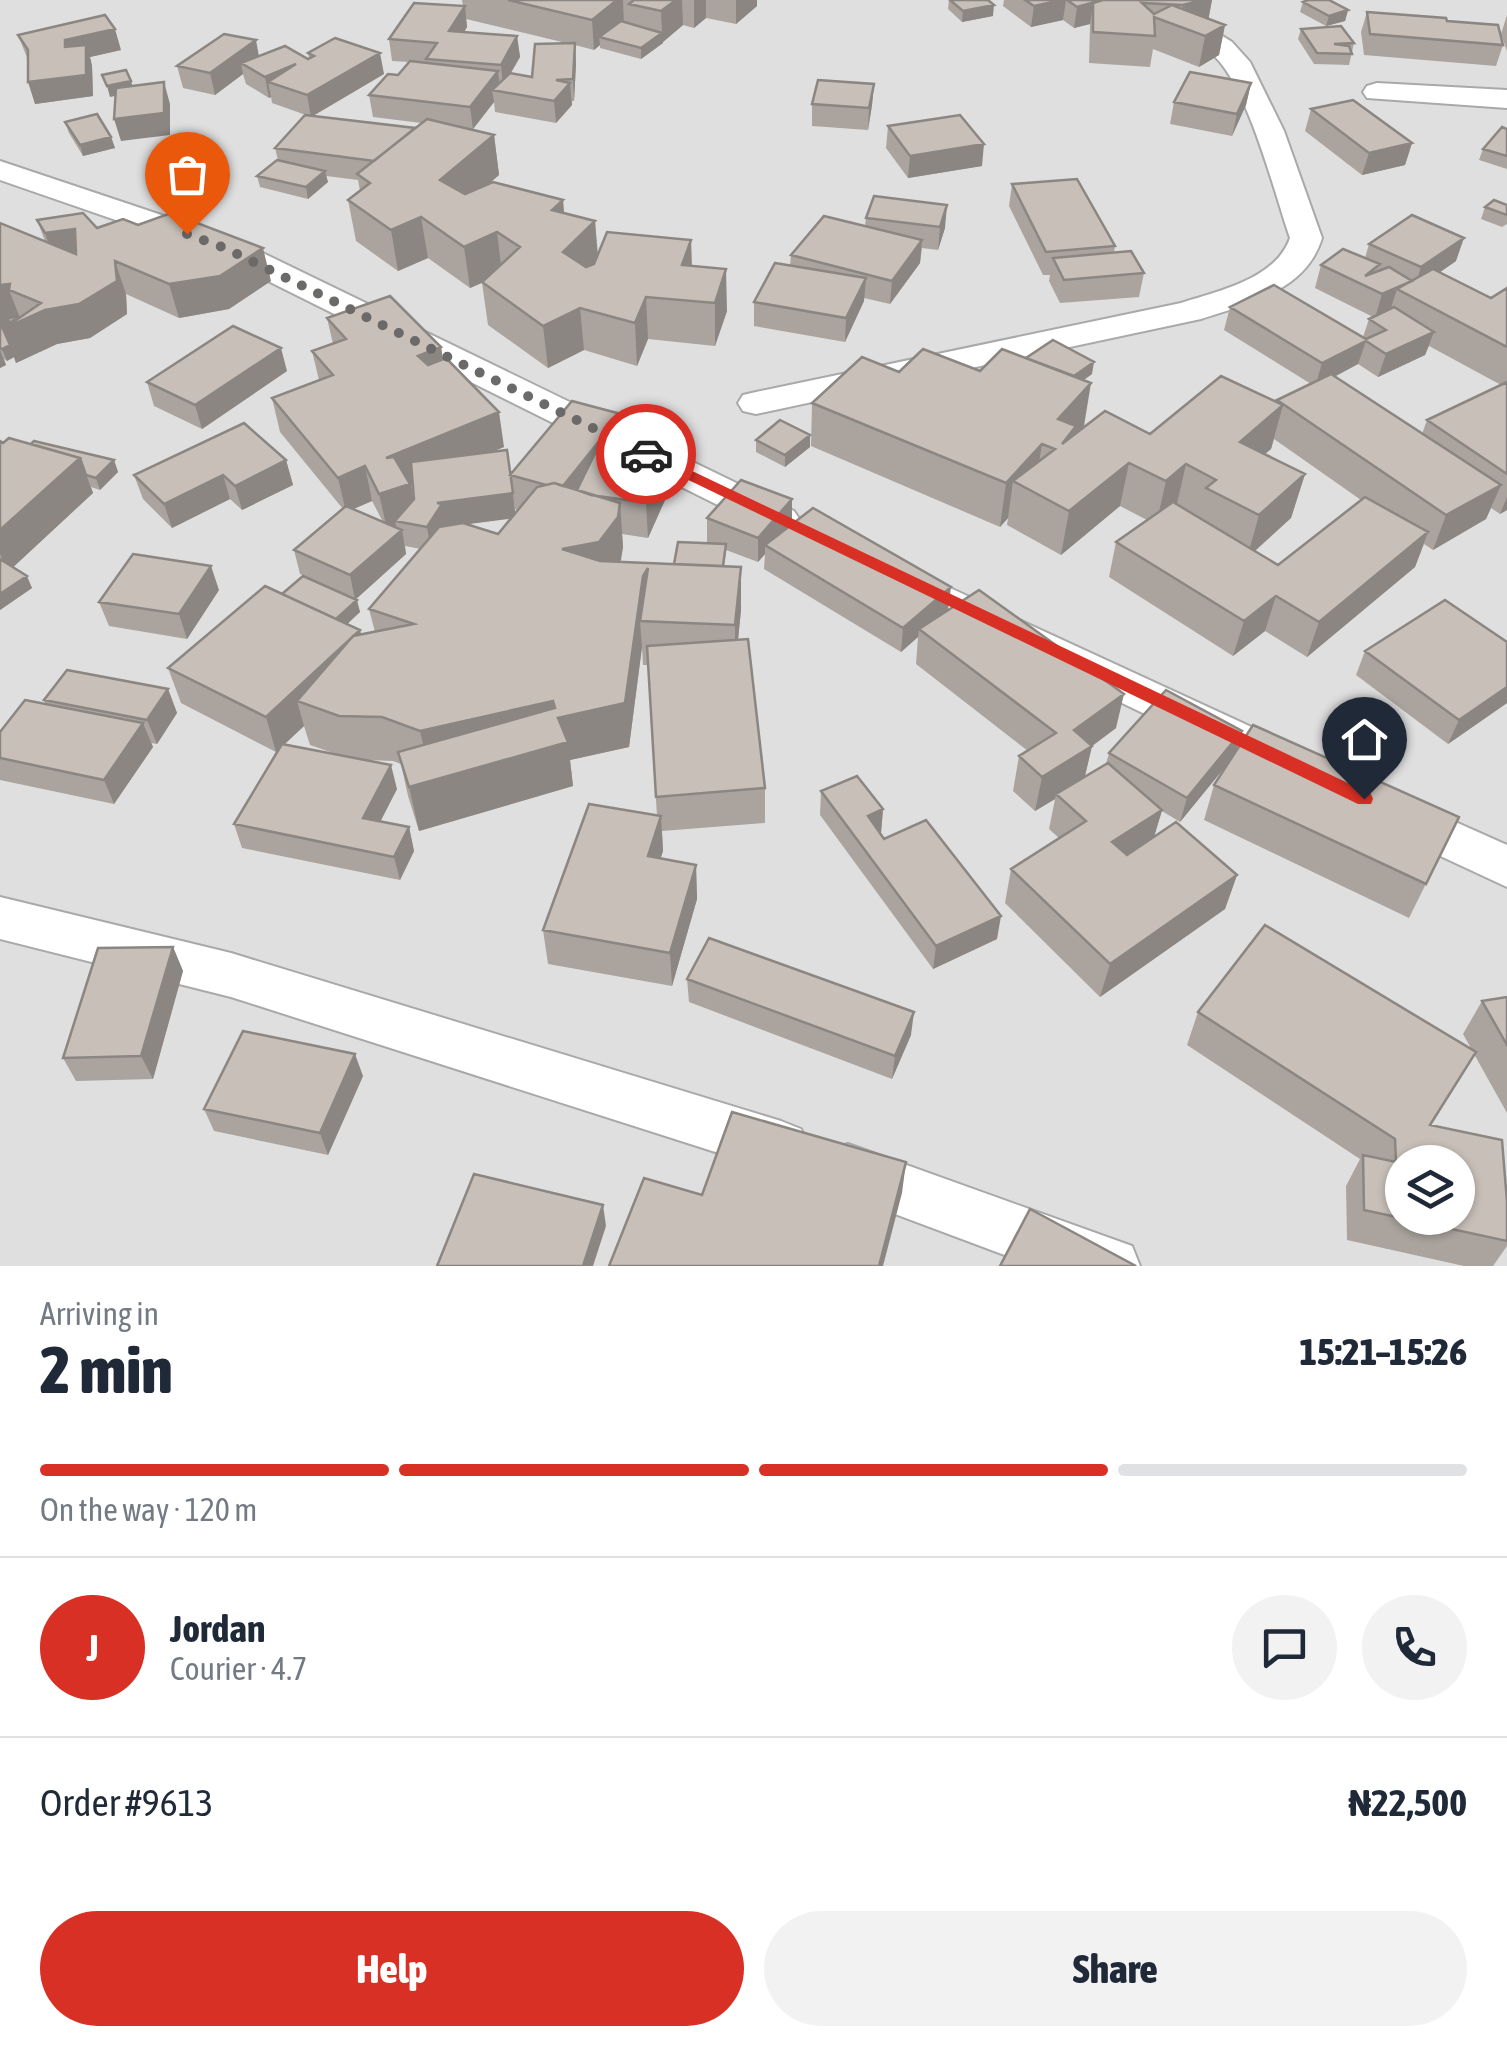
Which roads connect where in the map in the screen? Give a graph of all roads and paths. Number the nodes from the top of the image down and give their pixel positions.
1 (1147, 0) edge
2 (1377, 92) dead end
3 (1507, 99) edge
4 (0, 170) edge
5 (756, 402) dead end
6 (810, 535) edge
7 (864, 562) edge
8 (1328, 782) edge
9 (1364, 799) edge
10 (1507, 867) edge
11 (0, 918) edge
12 (1111, 1266) edge

1 - 5 street
2 - 3 street
4 - 6 street
7 - 8 street
9 - 10 street
11 - 12 street

